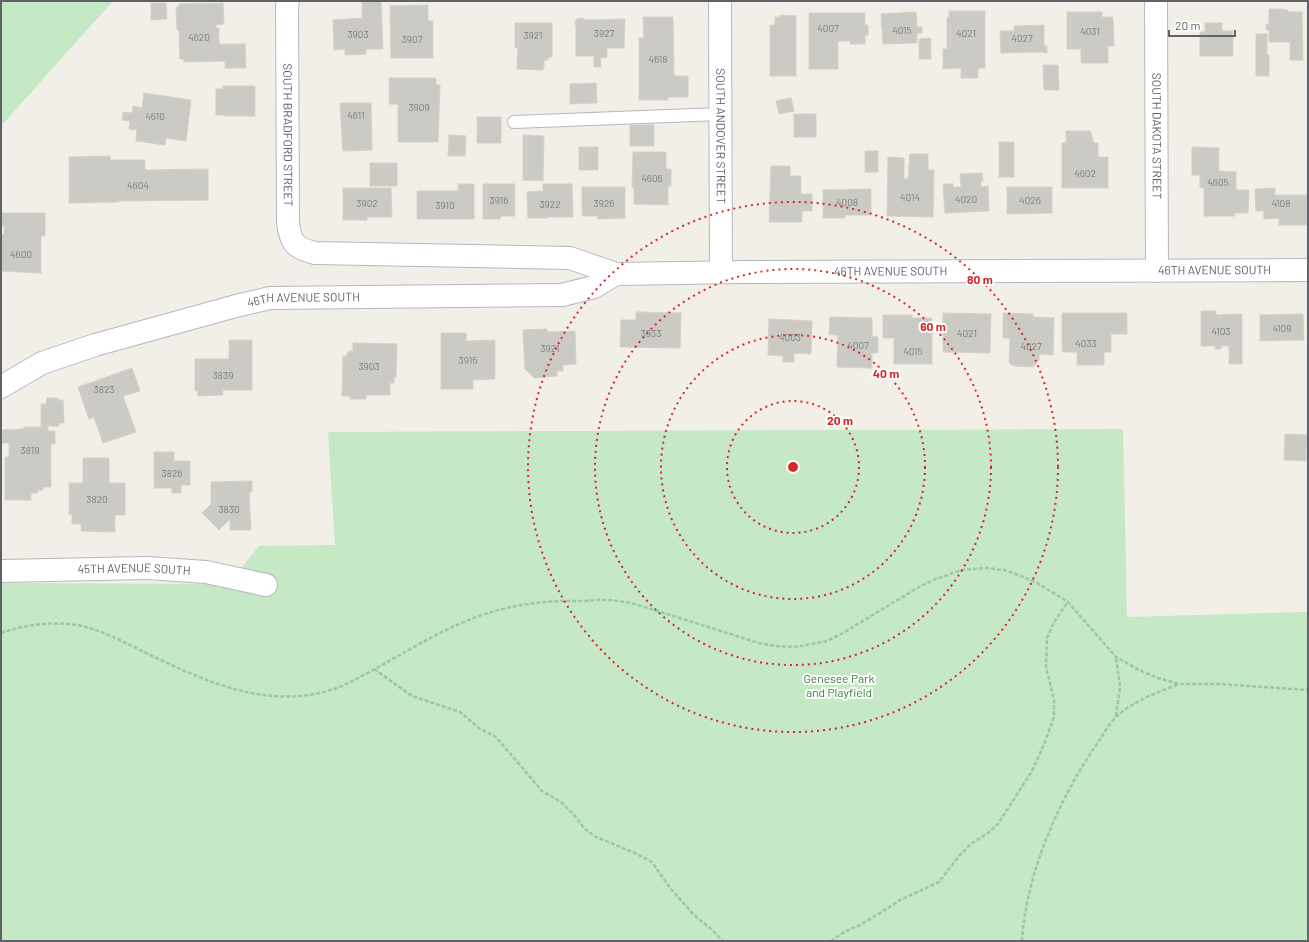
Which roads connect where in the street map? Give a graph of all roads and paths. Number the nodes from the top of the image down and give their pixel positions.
1 (288, 1) edge
2 (720, 1) edge
3 (1156, 1) edge
4 (720, 114) junction
5 (514, 122) dead end
6 (315, 253) joint
7 (1308, 270) edge
8 (1157, 271) junction
9 (721, 272) junction
10 (616, 274) junction
11 (1, 387) edge
12 (1, 571) edge
13 (266, 585) dead end
14 (1068, 602) junction
15 (1, 633) edge
16 (1116, 657) junction
17 (374, 669) junction
18 (1179, 684) junction
19 (1308, 690) edge
20 (1116, 717) junction
21 (723, 941) edge
22 (831, 941) edge
23 (1022, 941) edge

1 - 6 street, SOUTH BRADFORD STREET
2 - 4 street, SOUTH ANDOVER STREET
3 - 8 street, SOUTH DAKOTA STREET
4 - 5 lane
4 - 9 street, SOUTH ANDOVER STREET
6 - 10 street, 46TH AVENUE SOUTH
7 - 8 street, 46TH AVENUE SOUTH
8 - 9 street, 46TH AVENUE SOUTH
9 - 10 street, 46TH AVENUE SOUTH
10 - 11 street, 46TH AVENUE SOUTH
12 - 13 street, 45TH AVENUE SOUTH
14 - 16 path
14 - 17 path
14 - 22 path
15 - 17 path
16 - 18 path
16 - 20 path
17 - 21 path
18 - 19 path
18 - 20 path
20 - 23 path

